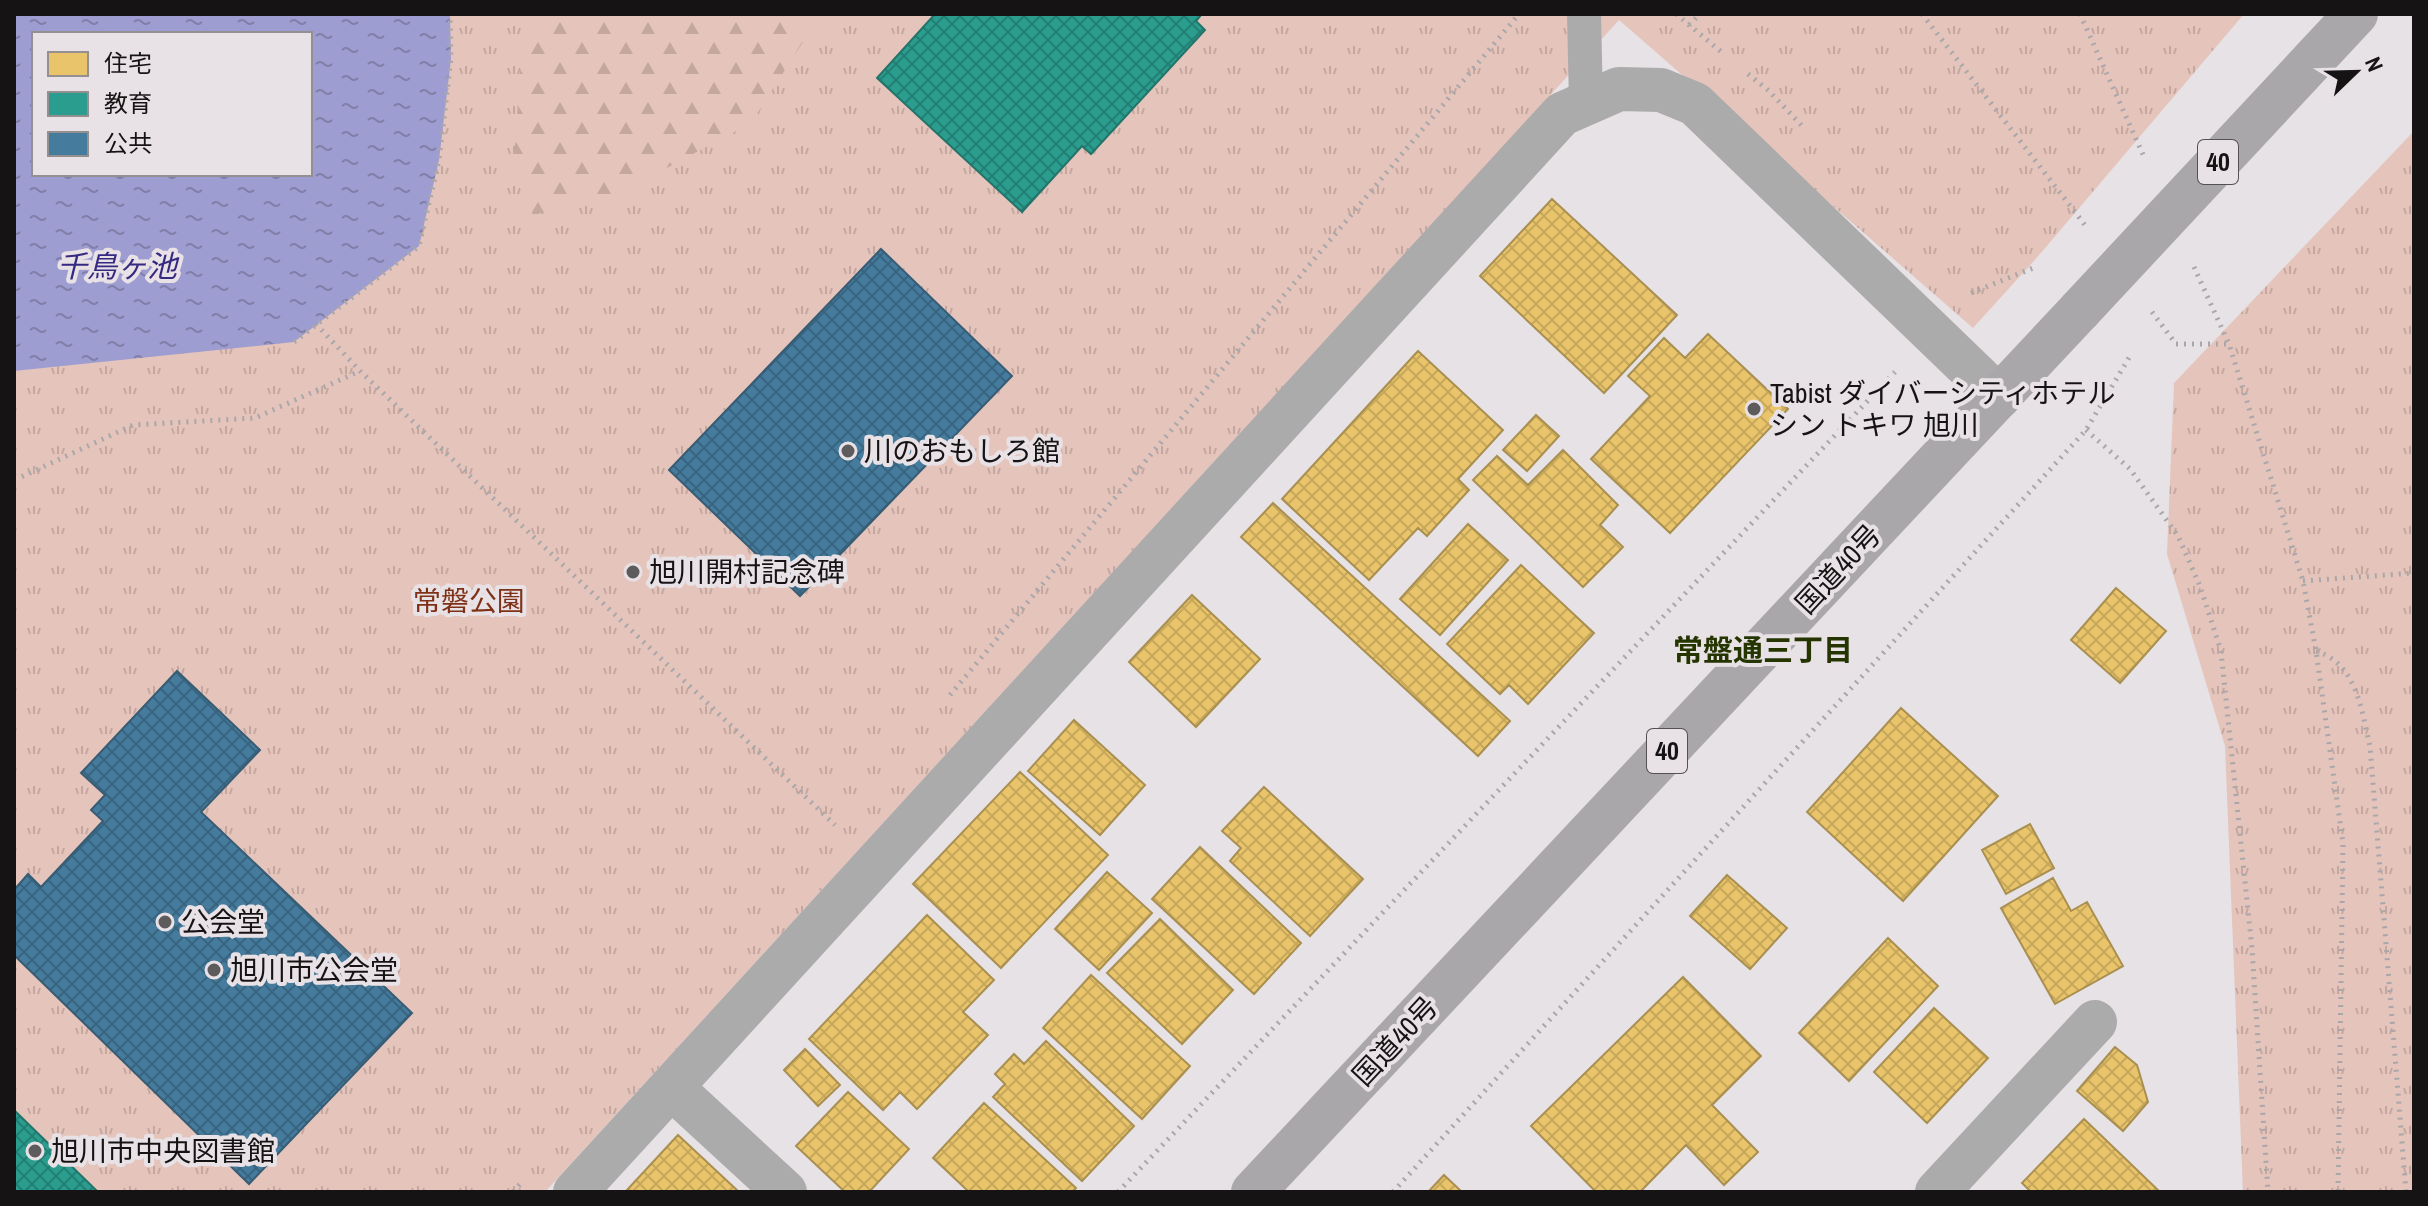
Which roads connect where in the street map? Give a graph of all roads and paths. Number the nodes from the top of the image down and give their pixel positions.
1 (450, 14) edge
2 (1519, 14) edge
3 (1584, 14) edge
4 (1700, 14) edge
5 (1922, 14) edge
6 (2080, 14) edge
7 (2356, 14) edge
8 (1689, 25) dead end
9 (1586, 103) junction
10 (2151, 172) dead end
11 (2092, 234) dead end
12 (2190, 258) dead end
13 (2033, 268) dead end
14 (2148, 307) dead end
15 (316, 324) junction
16 (1931, 334) junction
17 (294, 342) dead end
18 (2229, 344) junction
19 (2130, 356) dead end
20 (360, 371) junction
21 (1999, 397) junction
22 (2086, 430) junction
23 (14, 476) edge
24 (2414, 573) edge
25 (2303, 581) junction
26 (2316, 651) junction
27 (949, 697) dead end
28 (845, 813) dead end
29 (835, 825) junction
30 (825, 836) dead end
31 (2095, 1022) dead end
32 (671, 1087) junction
33 (523, 1180) dead end
34 (513, 1192) edge
35 (575, 1192) edge
36 (785, 1192) edge
37 (1118, 1192) edge
38 (1253, 1192) edge
39 (1393, 1192) edge
40 (1937, 1192) edge
41 (2268, 1192) edge
42 (2338, 1192) edge
43 (2406, 1192) edge

1 - 15 path
2 - 27 path
3 - 9 lane
4 - 8 path
5 - 11 path
6 - 10 path
7 - 21 highway, 国道40号 / 40, bridge
9 - 16 street
9 - 32 street
12 - 18 path
13 - 16 path
14 - 18 path
15 - 17 path
15 - 20 path
16 - 21 street
16 - 37 path
18 - 25 path
19 - 22 path
20 - 23 path
20 - 29 path
21 - 38 highway, 国道40号 / 40
22 - 39 path
22 - 41 path
24 - 25 path
25 - 26 path
26 - 42 path
26 - 43 path
28 - 29 path
29 - 30 path
31 - 40 street
32 - 35 street
32 - 36 street
33 - 34 path

